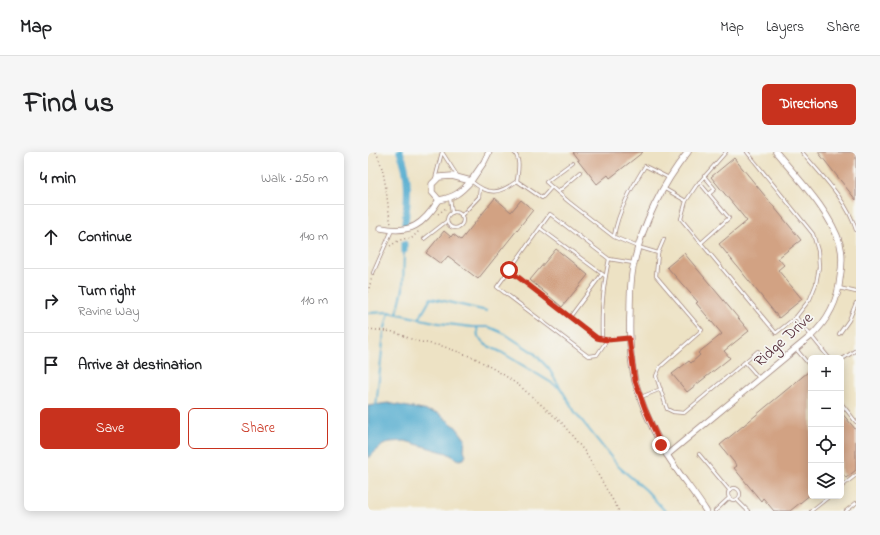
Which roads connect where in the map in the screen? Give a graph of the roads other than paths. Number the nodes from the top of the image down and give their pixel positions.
1 (442, 152) edge
2 (489, 152) edge
3 (514, 152) edge
4 (688, 152) edge
5 (726, 152) edge
6 (747, 152) edge
7 (776, 152) edge
8 (802, 152) edge
9 (573, 162) dead end
10 (581, 172) dead end
11 (704, 176) junction
12 (459, 178) junction
13 (670, 178) junction
14 (435, 181) junction
15 (471, 181) junction
16 (517, 181) junction
17 (699, 182) junction
18 (552, 187) junction
19 (480, 188) junction
20 (664, 188) junction
21 (558, 192) junction
22 (709, 194) junction
23 (450, 198) junction
24 (439, 200) junction
25 (686, 201) junction
26 (452, 213) junction
27 (462, 216) junction
28 (447, 221) junction
29 (382, 228) dead end
30 (540, 228) junction
31 (392, 230) junction
32 (856, 230) edge
33 (614, 237) junction
34 (424, 239) dead end
35 (664, 239) dead end
36 (701, 243) junction
37 (638, 247) junction
38 (658, 253) junction
39 (609, 259) junction
40 (634, 263) junction
41 (509, 270) junction
42 (372, 273) road end
43 (604, 275) junction
44 (839, 288) junction
45 (856, 292) edge
46 (856, 303) edge
47 (570, 317) junction
48 (796, 317) junction
49 (839, 334) dead end
50 (811, 336) junction
51 (629, 338) junction
52 (602, 339) junction
53 (607, 340) junction
54 (796, 349) junction
55 (856, 350) edge
56 (758, 351) dead end
57 (827, 355) edge
58 (844, 359) edge
59 (745, 362) junction
60 (808, 363) edge
61 (760, 379) junction
62 (661, 389) junction
63 (640, 397) junction
64 (844, 407) edge
65 (856, 422) edge
66 (699, 454) dead end
67 (667, 455) junction
68 (856, 475) edge
69 (844, 485) edge
70 (730, 491) junction
71 (730, 498) junction
72 (826, 499) edge
73 (737, 500) junction
74 (856, 503) edge
75 (707, 511) edge
76 (715, 511) edge
77 (748, 511) edge
78 (812, 511) edge
79 (846, 511) edge

1 - 12 lane
1 - 14 lane
2 - 15 street
3 - 16 lane
4 - 13 street
5 - 11 lane
6 - 48 lane
7 - 44 street, Ridge Drive
8 - 32 lane
9 - 18 lane
10 - 21 lane
11 - 17 lane
11 - 22 lane
12 - 14 street
12 - 15 street
13 - 20 street
13 - 33 lane
14 - 24 street
15 - 19 lane
15 - 23 street
16 - 18 lane
16 - 19 lane
17 - 22 lane
17 - 25 lane
18 - 21 lane
19 - 27 lane
20 - 25 lane
20 - 37 street
21 - 33 lane
22 - 36 lane
23 - 24 street
23 - 26 lane
24 - 31 street
25 - 36 lane
26 - 27 lane
26 - 28 lane
27 - 28 lane
28 - 34 lane
29 - 31 street
30 - 39 lane
30 - 41 lane
30 - 43 lane
31 - 42 lane
33 - 37 lane
35 - 38 lane
36 - 48 lane
37 - 38 lane
37 - 40 street
38 - 62 lane
39 - 40 lane
39 - 43 lane
40 - 51 street
41 - 47 lane
41 - 53 lane
43 - 47 lane
43 - 52 lane
44 - 45 lane
44 - 50 street, Ridge Drive
46 - 49 lane
47 - 52 lane
48 - 50 lane
50 - 54 street, Ridge Drive
50 - 57 lane
51 - 53 lane
51 - 63 street
52 - 53 lane
54 - 60 lane
54 - 61 street, Ridge Drive
55 - 58 lane
56 - 59 lane
59 - 61 lane
59 - 62 lane
61 - 67 street, Ridge Drive
62 - 63 lane
63 - 67 street
64 - 65 lane
66 - 70 lane
67 - 75 street
68 - 69 lane
70 - 71 lane
70 - 73 lane
71 - 73 lane
71 - 76 lane
72 - 78 lane
73 - 77 lane
74 - 79 lane

